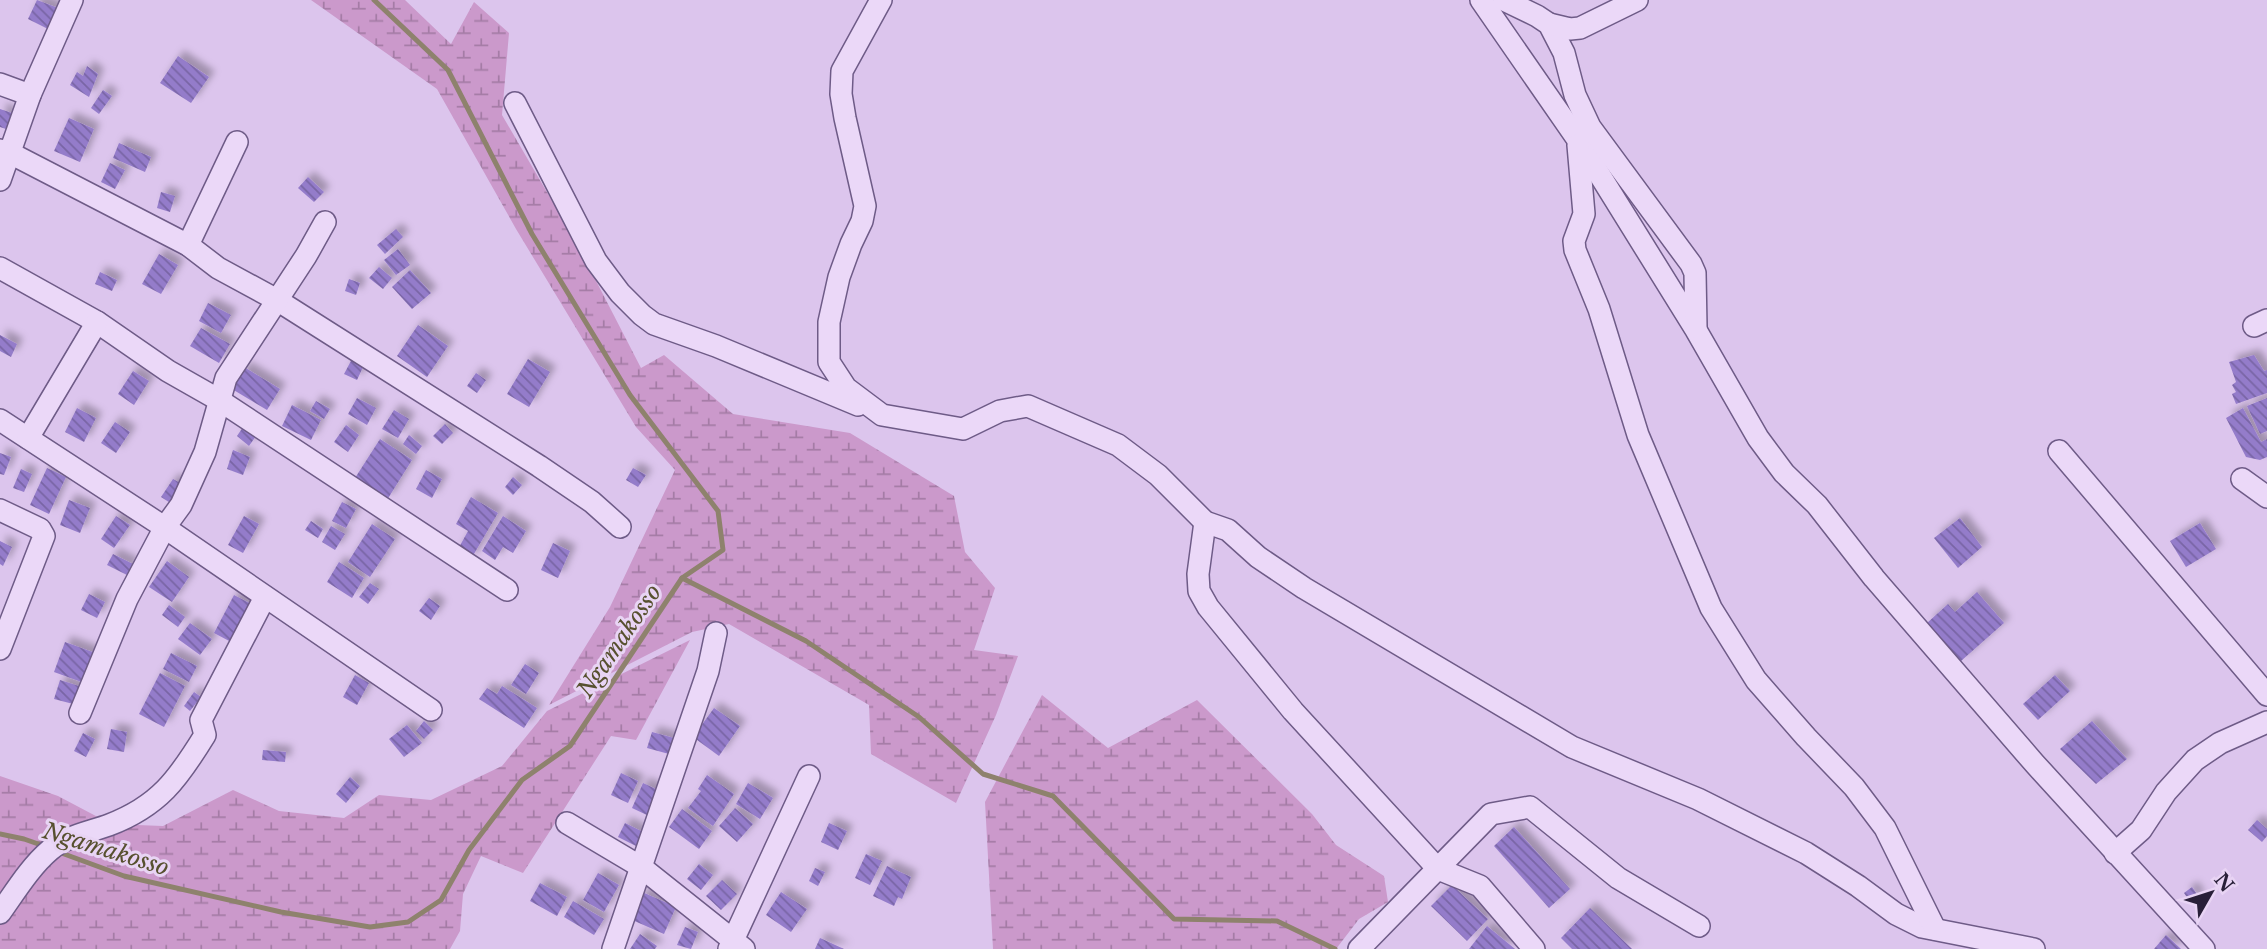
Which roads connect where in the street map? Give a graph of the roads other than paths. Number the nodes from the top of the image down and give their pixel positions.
1 (72, 0) edge
2 (881, 0) edge
3 (1481, 0) edge
4 (1504, 0) edge
5 (1637, 0) edge
6 (1549, 24) junction
7 (0, 84) edge
8 (30, 95) junction
9 (515, 103) dead end
10 (1578, 140) junction
11 (237, 142) dead end
12 (5, 151) edge
13 (0, 180) edge
14 (325, 222) dead end
15 (188, 245) junction
16 (0, 268) edge
17 (277, 300) junction
18 (97, 322) junction
19 (1696, 330) junction
20 (219, 401) junction
21 (882, 415) junction
22 (0, 420) edge
23 (28, 438) junction
24 (2059, 450) dead end
25 (2242, 479) dead end
26 (2267, 497) edge
27 (0, 510) edge
28 (1205, 522) junction
29 (165, 527) junction
30 (620, 527) dead end
31 (507, 590) dead end
32 (265, 597) junction
33 (716, 633) dead end
34 (0, 649) edge
35 (2267, 695) edge
36 (431, 710) dead end
37 (80, 713) dead end
38 (2267, 722) edge
39 (809, 776) dead end
40 (567, 823) dead end
41 (2115, 853) junction
42 (641, 867) junction
43 (1438, 869) junction
44 (0, 913) edge
45 (1699, 926) dead end
46 (1935, 929) junction
47 (735, 946) edge
48 (1361, 947) edge
49 (613, 949) edge
50 (1534, 949) edge
51 (2034, 949) edge
52 (2204, 949) edge

1 - 8 street
2 - 21 street
3 - 10 street
4 - 6 street
5 - 6 street
6 - 19 street
7 - 8 street
8 - 12 street
9 - 21 street
10 - 19 street
10 - 46 street
11 - 15 street
12 - 13 street
12 - 15 street
14 - 17 street
15 - 17 street
16 - 18 street
17 - 20 street
17 - 30 street
18 - 20 street
18 - 23 street
19 - 41 street
20 - 29 street
20 - 31 street
21 - 28 street
22 - 23 street
23 - 29 street
24 - 35 street
25 - 26 street
27 - 34 street
28 - 43 street
28 - 46 street
29 - 32 street
29 - 37 street
32 - 36 street
32 - 44 street
33 - 42 street
38 - 41 street
39 - 47 street
40 - 42 street
41 - 52 street
42 - 47 street
42 - 49 street
43 - 45 street
43 - 48 street
43 - 50 street
46 - 51 street

